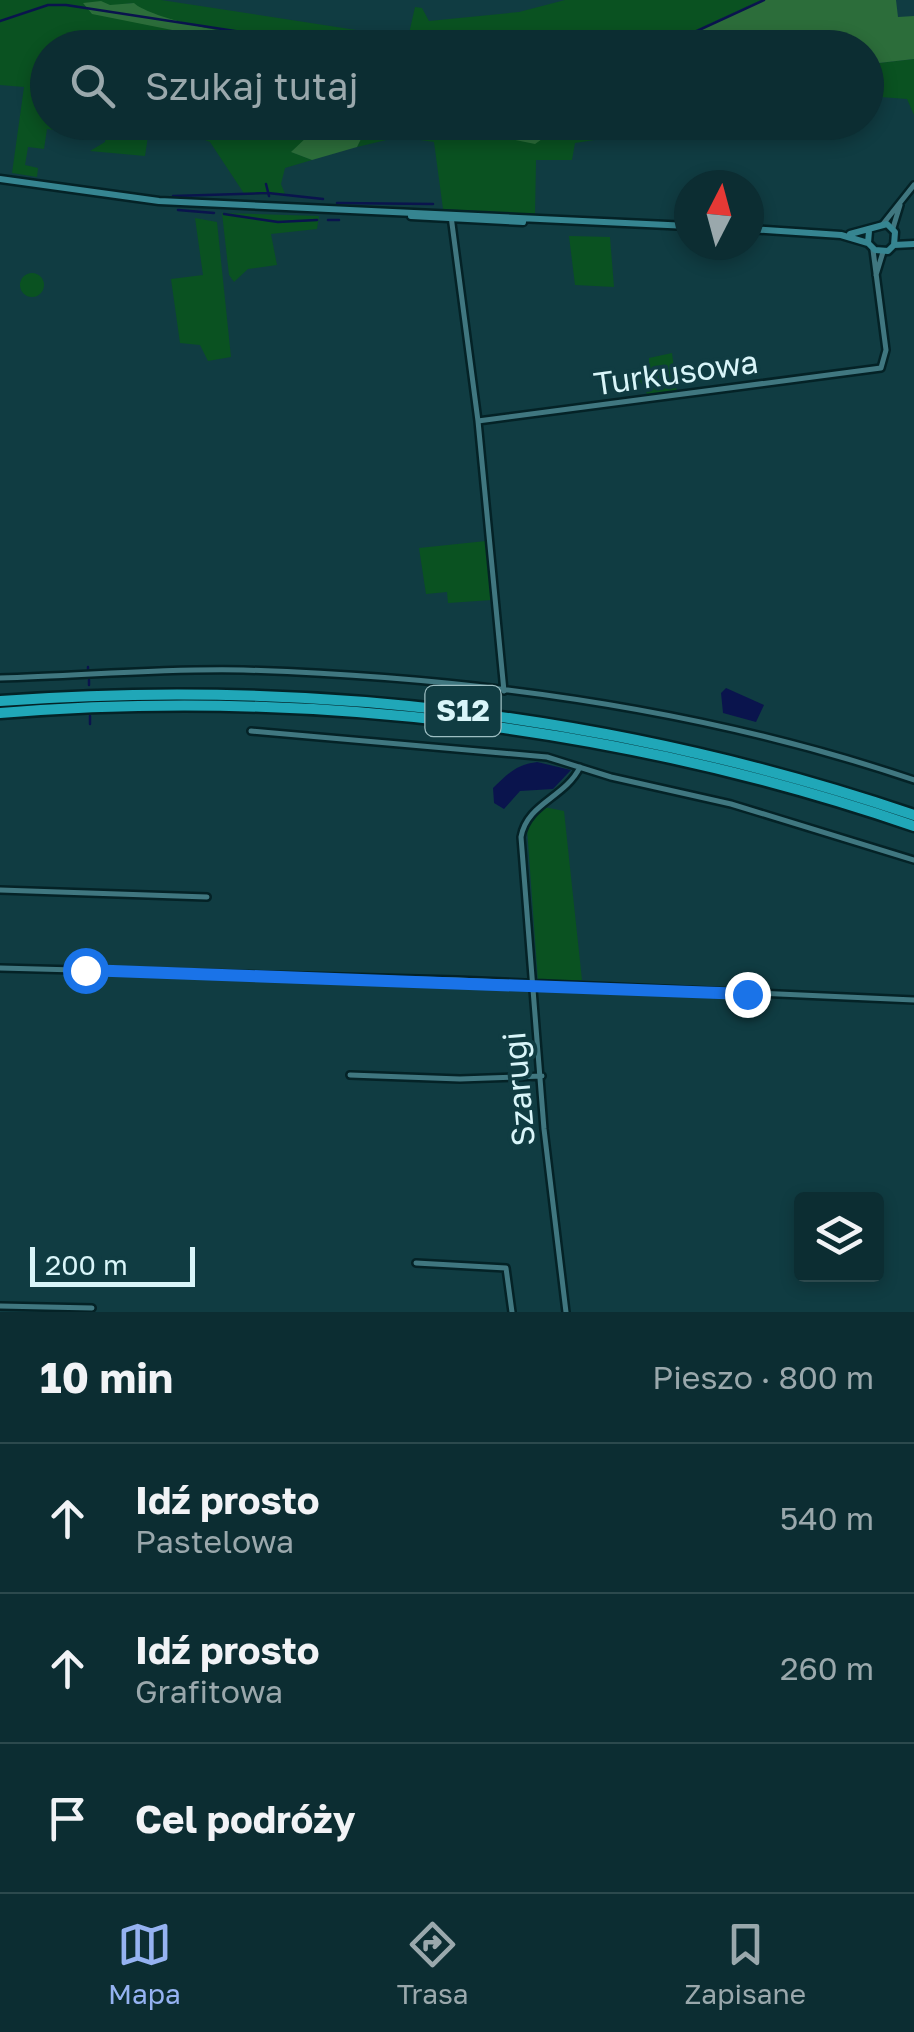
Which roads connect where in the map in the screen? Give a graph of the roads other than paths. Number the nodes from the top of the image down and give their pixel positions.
1 (0, 178) edge
2 (914, 185) edge
3 (906, 194) junction
4 (450, 216) junction
5 (883, 224) junction
6 (674, 225) edge
7 (764, 230) edge
8 (869, 231) junction
9 (894, 232) junction
10 (841, 235) junction
11 (914, 243) edge
12 (894, 245) junction
13 (871, 246) junction
14 (883, 252) junction
15 (876, 278) junction
16 (478, 422) junction
17 (0, 678) edge
18 (504, 691) junction
19 (0, 701) edge
20 (0, 713) edge
21 (251, 731) dead end
22 (580, 767) junction
23 (914, 780) edge
24 (914, 814) edge
25 (914, 826) edge
26 (914, 860) edge
27 (0, 890) edge
28 (207, 897) dead end
29 (0, 968) edge
30 (533, 984) junction
31 (914, 1000) edge
32 (350, 1074) dead end
33 (542, 1076) junction
34 (416, 1263) dead end
35 (0, 1306) edge
36 (92, 1308) dead end
37 (512, 1312) edge
38 (566, 1312) edge

1 - 4 main road
2 - 3 street
3 - 5 street
3 - 9 street
4 - 6 main road
4 - 16 street
5 - 8 main road
5 - 9 main road
7 - 10 main road
8 - 10 main road
8 - 13 main road
9 - 11 main road
9 - 12 main road
10 - 13 main road
11 - 12 main road
12 - 14 main road
13 - 14 main road
13 - 15 street
14 - 15 street
15 - 16 street, Turkusowa
16 - 18 street
17 - 18 street
18 - 23 street
19 - 24 highway, S12
20 - 25 highway, S12
21 - 22 street
22 - 26 street
22 - 30 street, Szarugi
27 - 28 street
29 - 30 street
30 - 31 street
30 - 33 street, Szarugi
32 - 33 street
33 - 38 street, Szarugi
34 - 37 street
35 - 36 street

